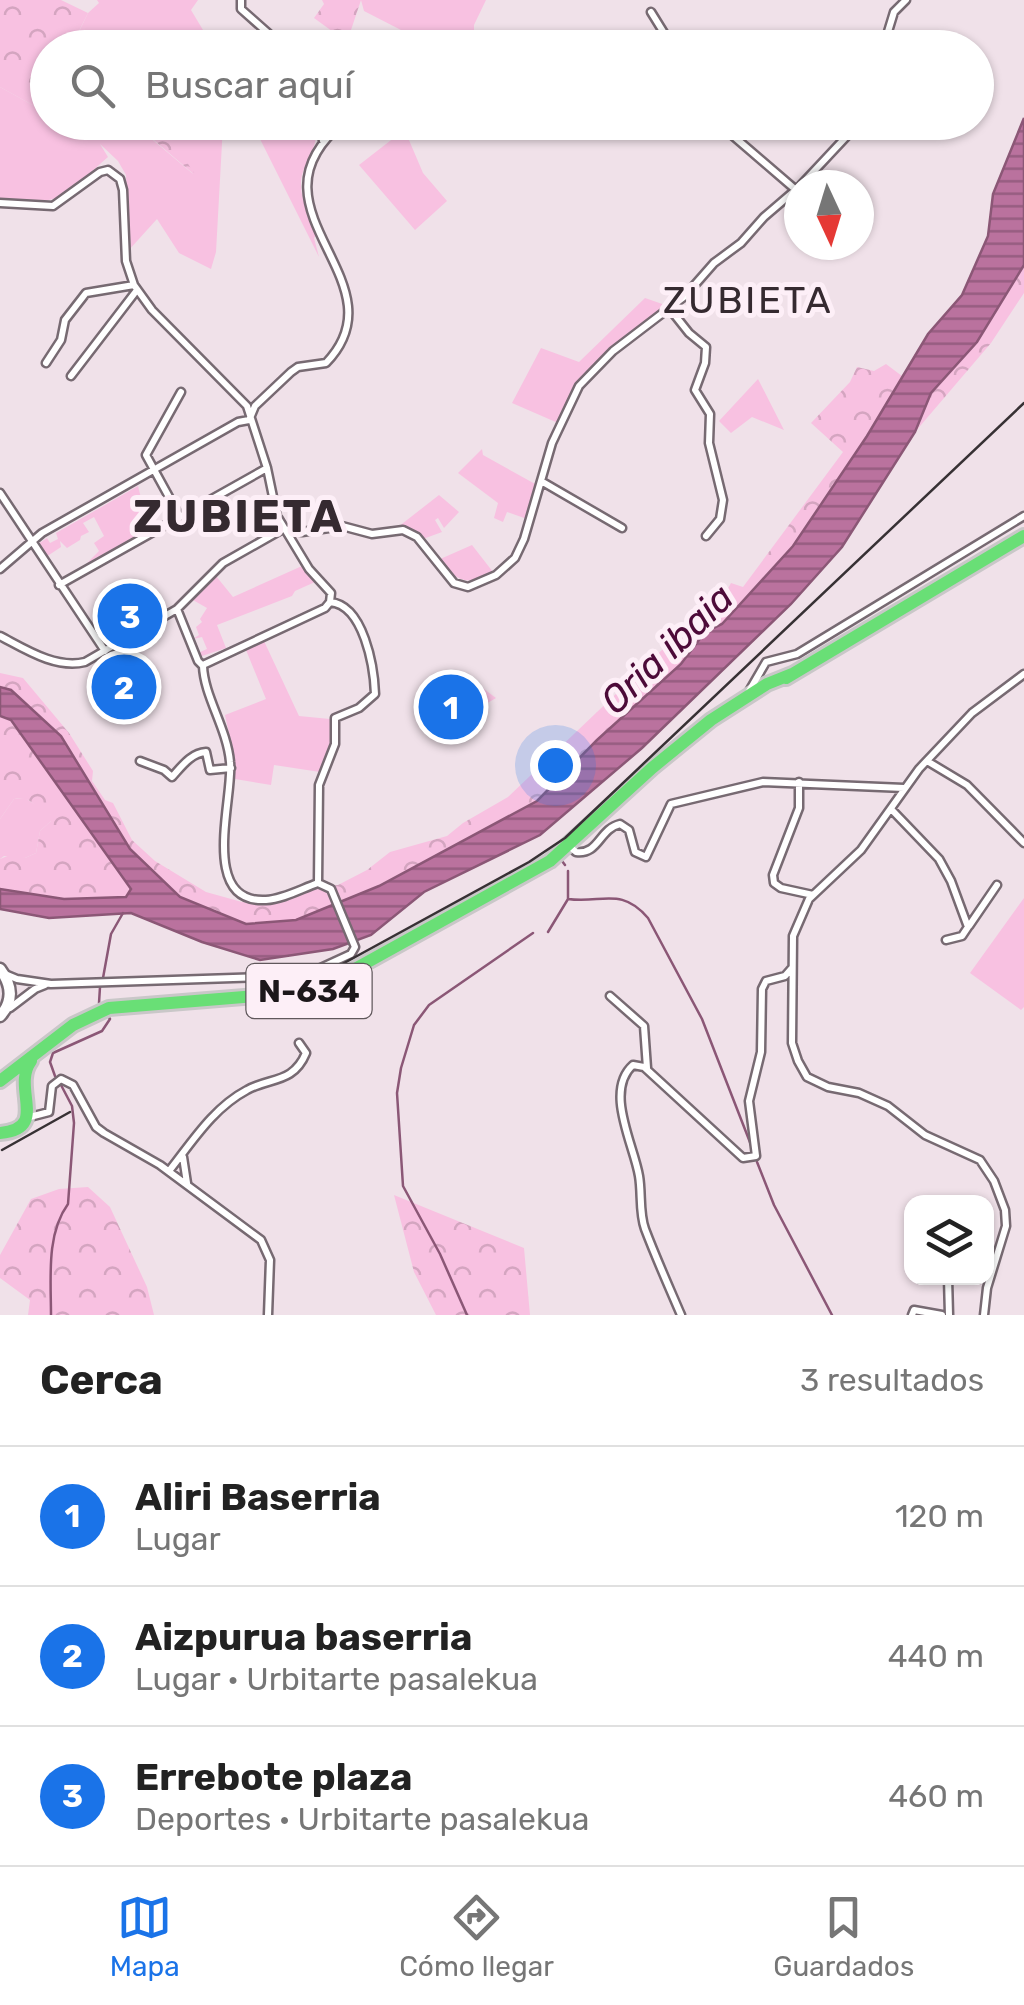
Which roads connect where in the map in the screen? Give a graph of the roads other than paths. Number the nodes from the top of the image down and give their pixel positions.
1 (242, 0) edge
2 (906, 0) edge
3 (651, 12) dead end
4 (264, 30) edge
5 (662, 30) edge
6 (887, 30) edge
7 (739, 140) edge
8 (843, 140) edge
9 (323, 142) edge
10 (814, 170) edge
11 (784, 176) edge
12 (784, 199) edge
13 (0, 203) edge
14 (135, 288) junction
15 (670, 309) junction
16 (46, 363) dead end
17 (71, 376) dead end
18 (182, 392) dead end
19 (249, 420) junction
20 (267, 468) junction
21 (154, 469) junction
22 (541, 480) junction
23 (0, 492) edge
24 (1024, 516) edge
25 (177, 518) junction
26 (622, 528) dead end
27 (283, 529) junction
28 (1024, 534) edge
29 (706, 536) dead end
30 (30, 540) junction
31 (0, 569) edge
32 (59, 585) junction
33 (330, 602) junction
34 (177, 609) junction
35 (0, 636) edge
36 (104, 652) junction
37 (202, 666) junction
38 (1024, 674) edge
39 (769, 677) junction
40 (140, 761) dead end
41 (926, 761) junction
42 (231, 768) junction
43 (799, 782) junction
44 (904, 788) junction
45 (891, 808) junction
46 (1024, 843) edge
47 (569, 846) junction
48 (318, 883) junction
49 (996, 884) dead end
50 (813, 895) junction
51 (968, 927) junction
52 (946, 940) dead end
53 (792, 968) junction
54 (1, 970) edge
55 (51, 984) junction
56 (610, 996) dead end
57 (0, 1016) edge
58 (300, 1043) dead end
59 (35, 1054) junction
60 (647, 1069) junction
61 (0, 1084) edge
62 (24, 1094) junction
63 (26, 1118) junction
64 (0, 1133) edge
65 (183, 1157) junction
66 (170, 1171) junction
67 (187, 1184) junction
68 (948, 1285) edge
69 (268, 1315) edge
70 (681, 1315) edge
71 (912, 1315) edge
72 (946, 1315) edge
73 (984, 1315) edge

1 - 4 street
2 - 6 street
3 - 5 street
7 - 11 street
8 - 10 street
9 - 19 street
12 - 15 street
13 - 14 street
14 - 16 street
14 - 17 street
14 - 19 street
15 - 22 street
15 - 29 street
18 - 21 street
19 - 20 street
19 - 21 street
20 - 25 street
20 - 27 street
21 - 25 street
21 - 30 street
22 - 26 street
22 - 27 street
23 - 30 street
24 - 39 street
25 - 32 street
27 - 33 street
27 - 34 street
28 - 39 highway, N-634
30 - 31 street
30 - 32 street
32 - 36 street
33 - 37 street
33 - 48 street
34 - 36 street
34 - 37 street
35 - 36 street
37 - 42 street
38 - 41 street
39 - 47 highway, N-634
40 - 42 street
41 - 44 street
41 - 46 street
42 - 48 street
43 - 44 street
43 - 47 street
43 - 50 street
44 - 45 street
45 - 50 street
45 - 51 street
47 - 59 highway, N-634
48 - 55 street
49 - 51 street
50 - 53 street
51 - 52 street
53 - 60 street
53 - 73 street
54 - 55 street
54 - 57 street
55 - 57 street
56 - 60 street
58 - 65 street
59 - 61 highway, N-634
59 - 62 highway
60 - 70 street
61 - 62 highway
62 - 63 highway
63 - 64 highway
63 - 66 street
65 - 66 street
65 - 67 street
66 - 67 street
67 - 69 street
68 - 72 street
71 - 72 street

